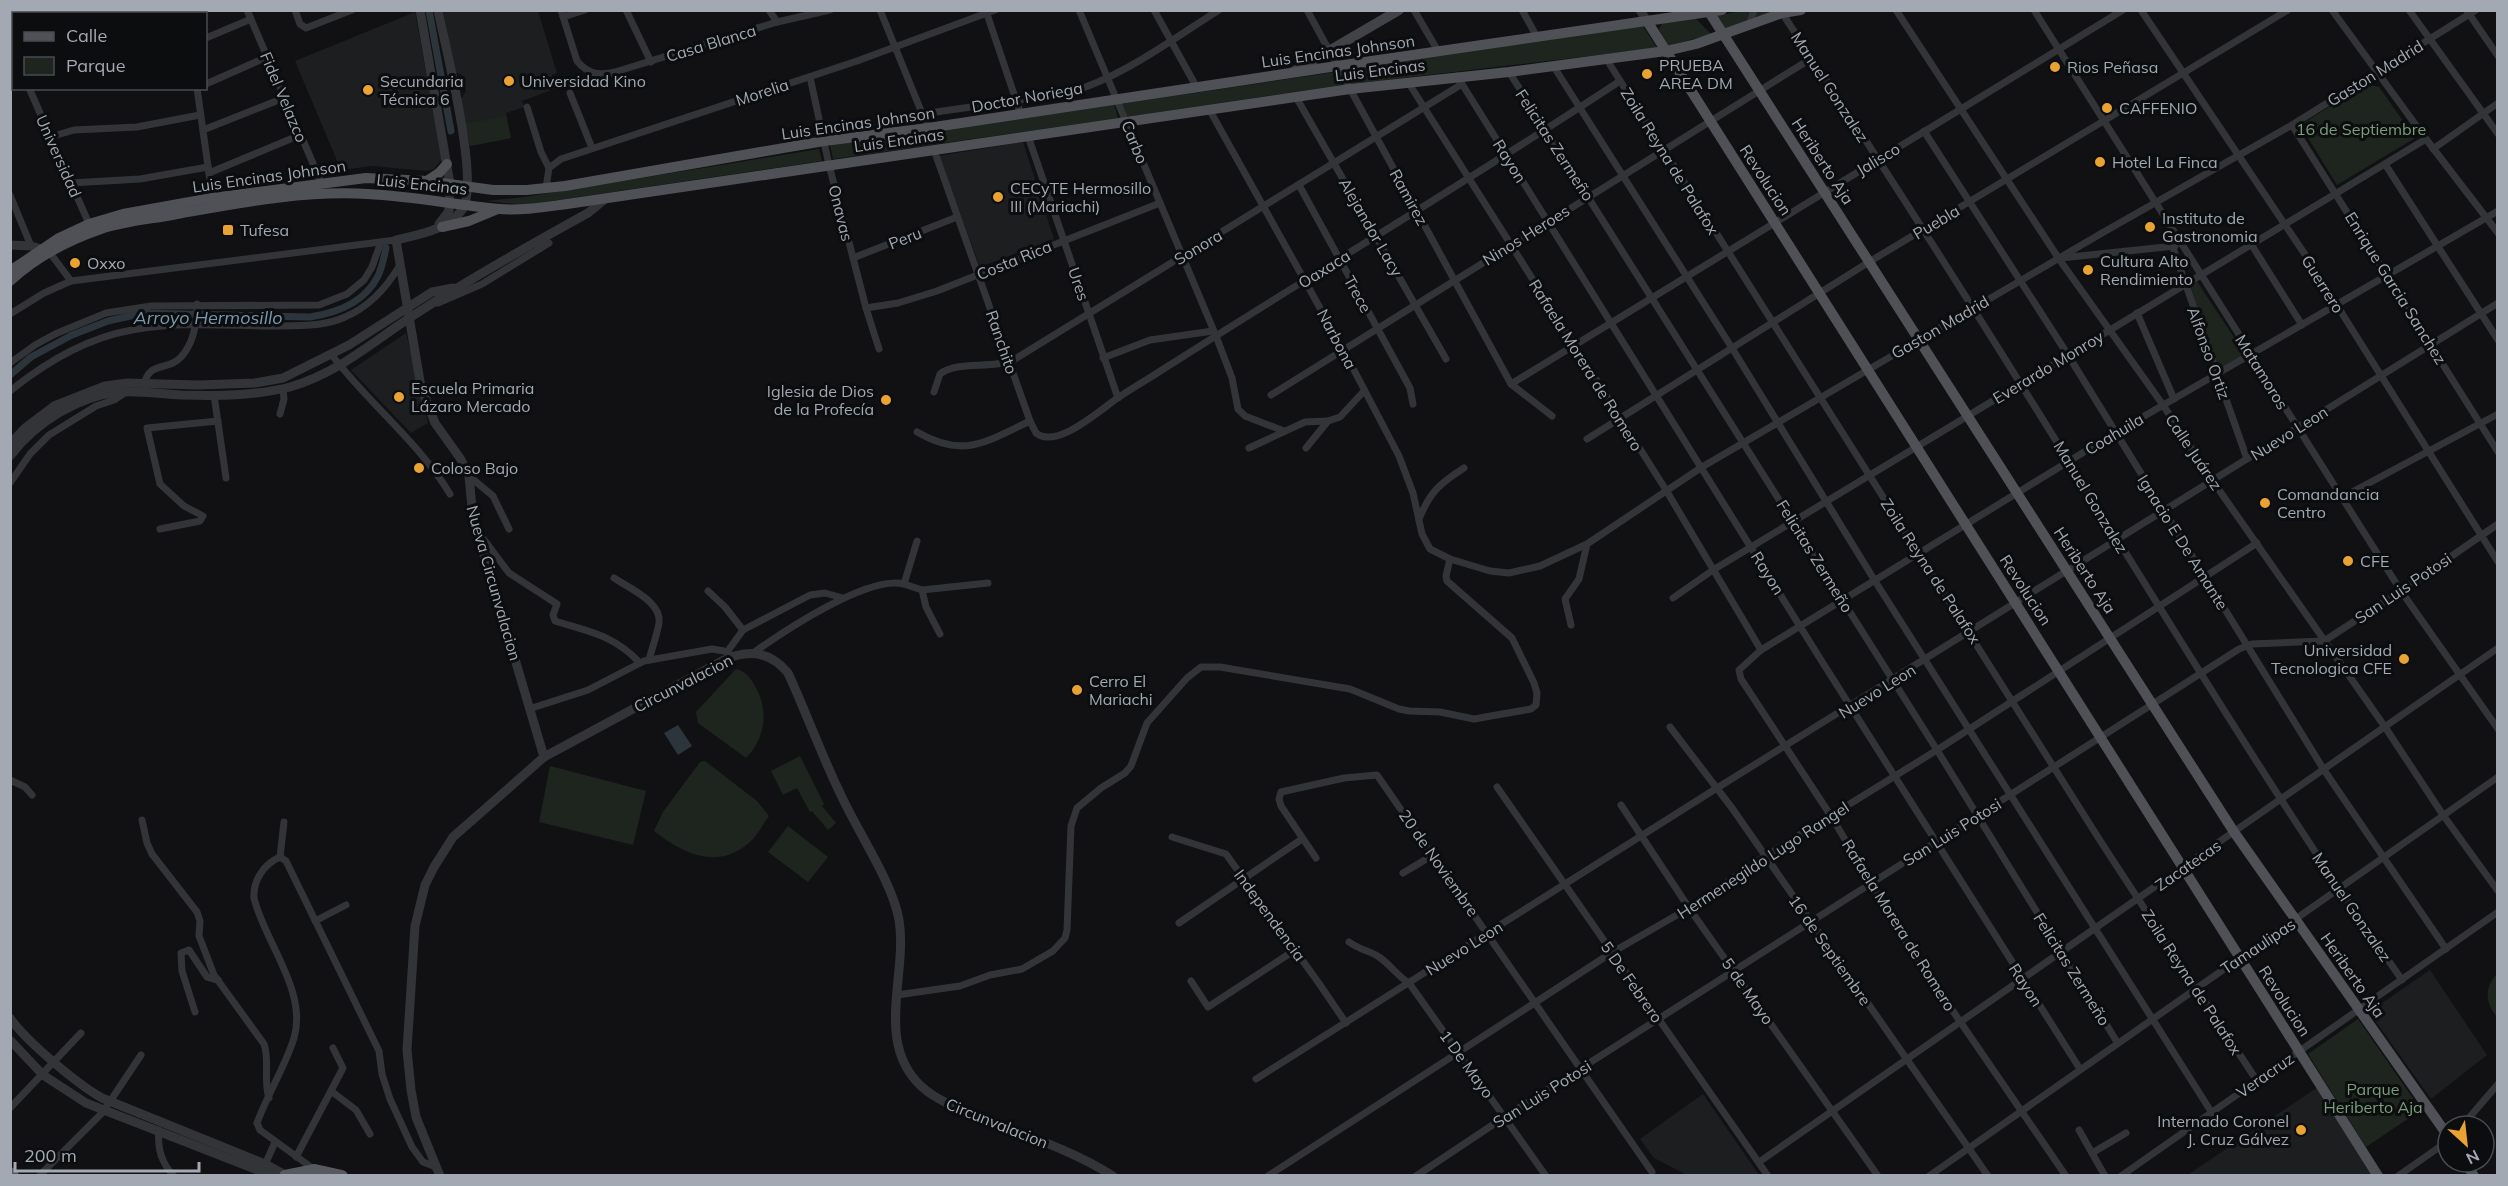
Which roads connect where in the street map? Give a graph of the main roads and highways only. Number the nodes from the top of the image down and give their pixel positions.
1 (1400, 10) edge
2 (1722, 10) edge
3 (1801, 10) edge
4 (1709, 12) junction
5 (1647, 21) junction
6 (1724, 34) junction
7 (1666, 51) junction
8 (1293, 72) junction
9 (447, 164) road end
10 (390, 178) junction
11 (427, 181) junction
12 (390, 196) junction
13 (213, 203) junction
14 (498, 208) junction
15 (436, 228) road end
16 (41, 249) junction
17 (10, 271) edge
18 (10, 281) edge
19 (2436, 1119) edge
20 (286, 1175) edge
21 (342, 1176) edge
22 (2378, 1176) edge

1 - 8 main road
2 - 4 main road, Luis Encinas Johnson
3 - 6 main road, Luis Encinas
4 - 5 main road, Luis Encinas Johnson
4 - 6 main road, Heriberto Aja
5 - 7 main road, Revolucion
5 - 8 main road, Luis Encinas Johnson
6 - 7 main road, Luis Encinas
6 - 19 main road, Heriberto Aja
7 - 14 main road, Luis Encinas
7 - 22 main road, Revolucion
8 - 11 main road, Luis Encinas Johnson
9 - 11 main road
10 - 11 main road, Luis Encinas Johnson
10 - 12 main road
10 - 13 main road, Luis Encinas Johnson
12 - 13 main road, Luis Encinas
12 - 14 main road, Luis Encinas
13 - 16 main road, Luis Encinas Johnson
14 - 15 main road
16 - 17 main road, Luis Encinas Johnson
16 - 18 main road
20 - 21 highway

